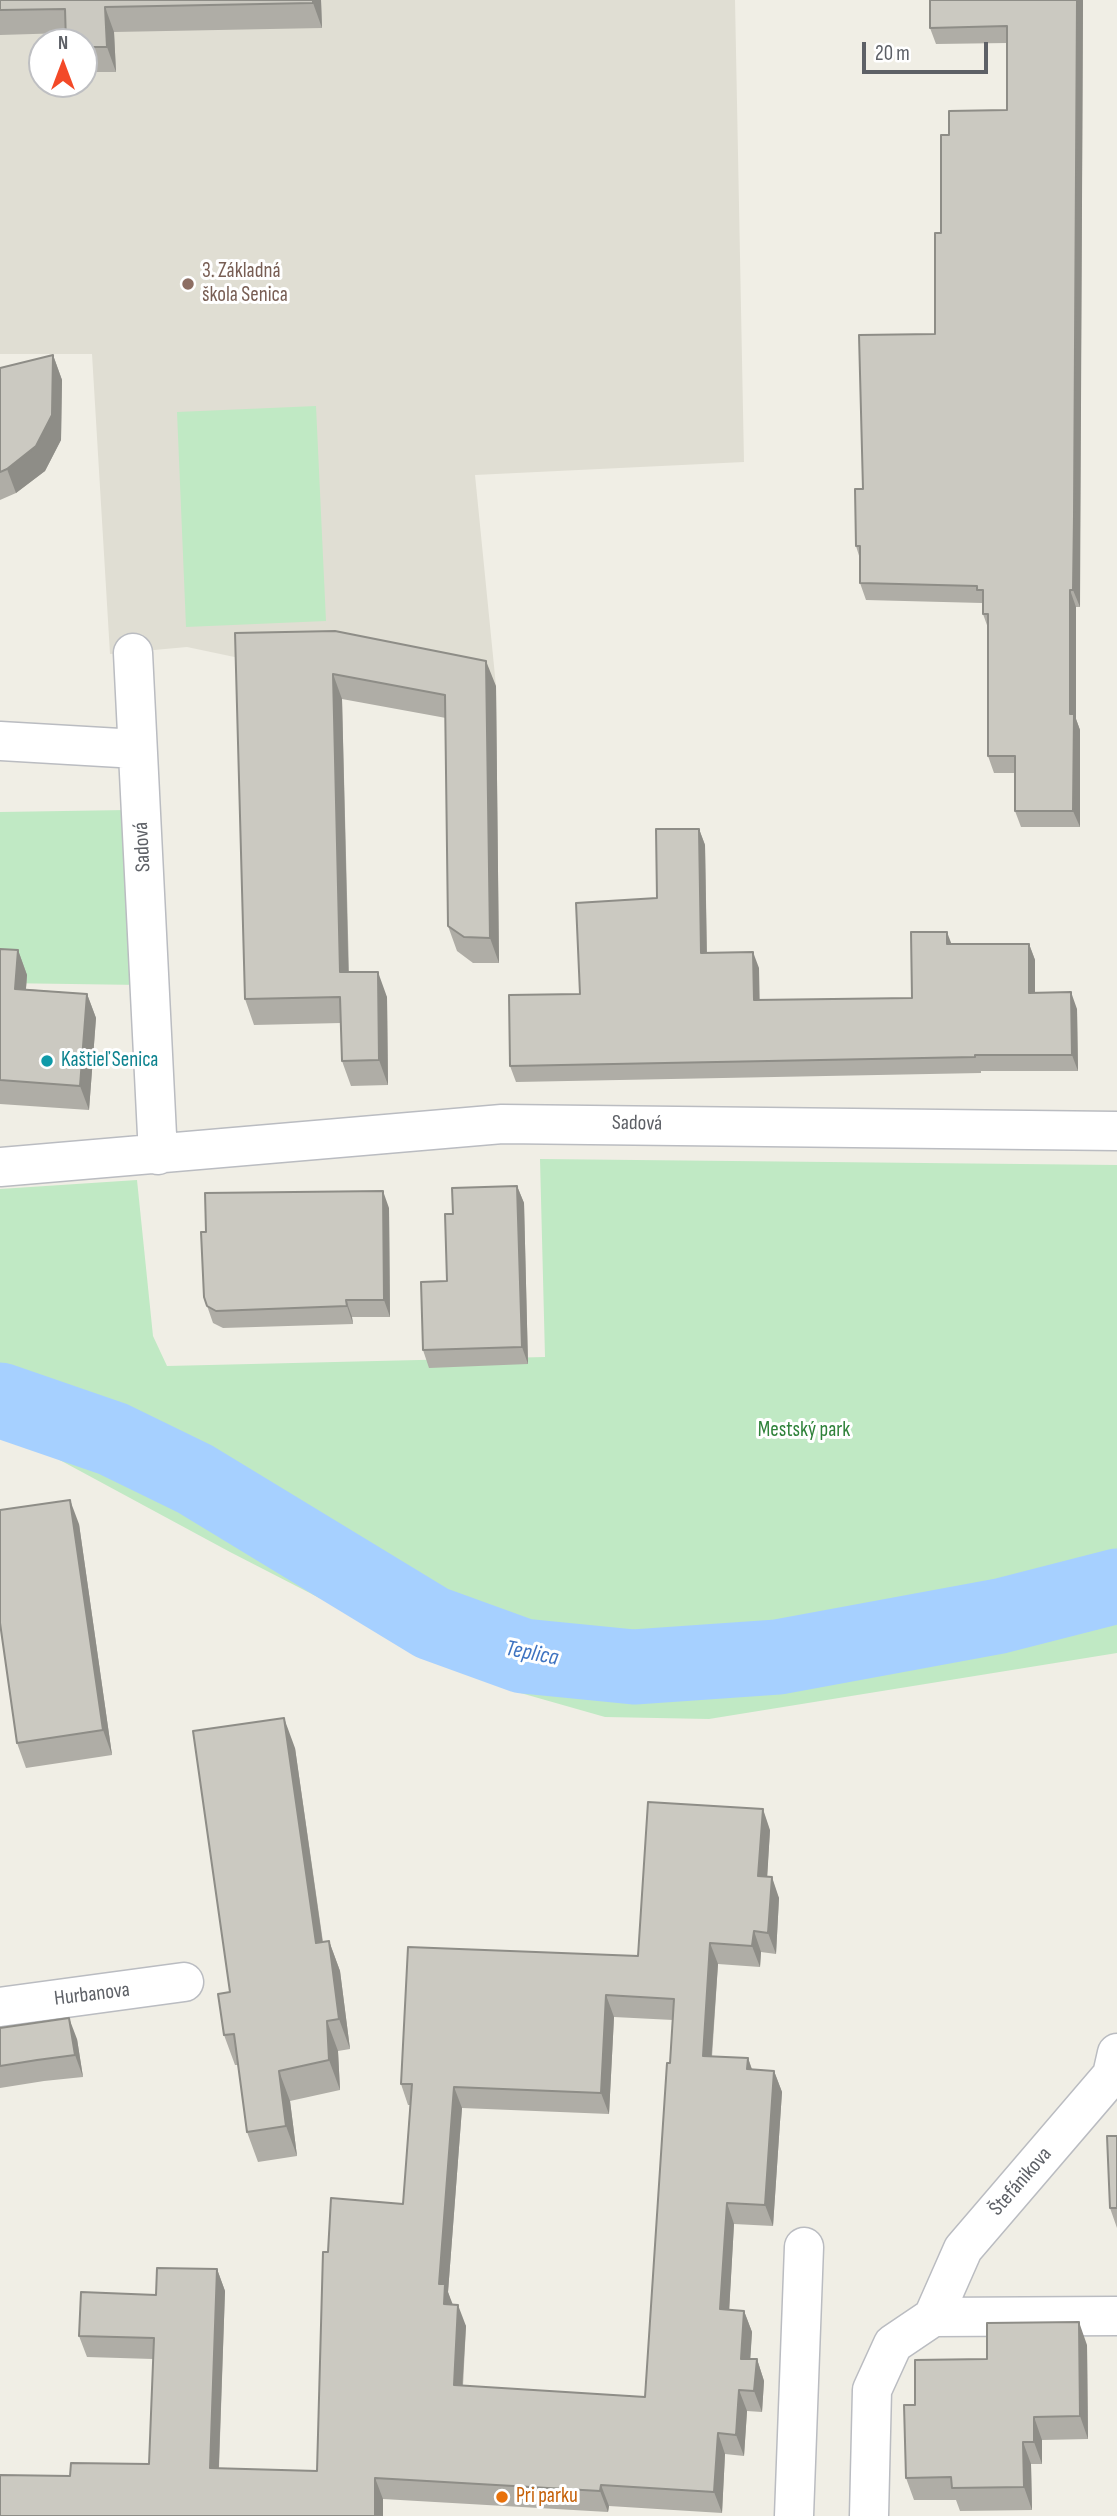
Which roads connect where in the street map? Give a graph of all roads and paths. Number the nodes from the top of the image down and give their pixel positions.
1 (133, 653) dead end
2 (0, 741) edge
3 (137, 748) junction
4 (1117, 1131) edge
5 (158, 1155) junction
6 (0, 1167) edge
7 (184, 1982) dead end
8 (0, 2007) edge
9 (1117, 2053) edge
10 (804, 2247) dead end
11 (1117, 2316) edge
12 (933, 2317) junction
13 (794, 2516) edge
14 (869, 2516) edge

1 - 3 street, Sadová
2 - 3 street
3 - 5 street, Sadová
4 - 5 street, Sadová
5 - 6 street, Sadová
7 - 8 street, Hurbanova
9 - 12 street, Štefánikova
10 - 13 street
11 - 12 street
12 - 14 street

